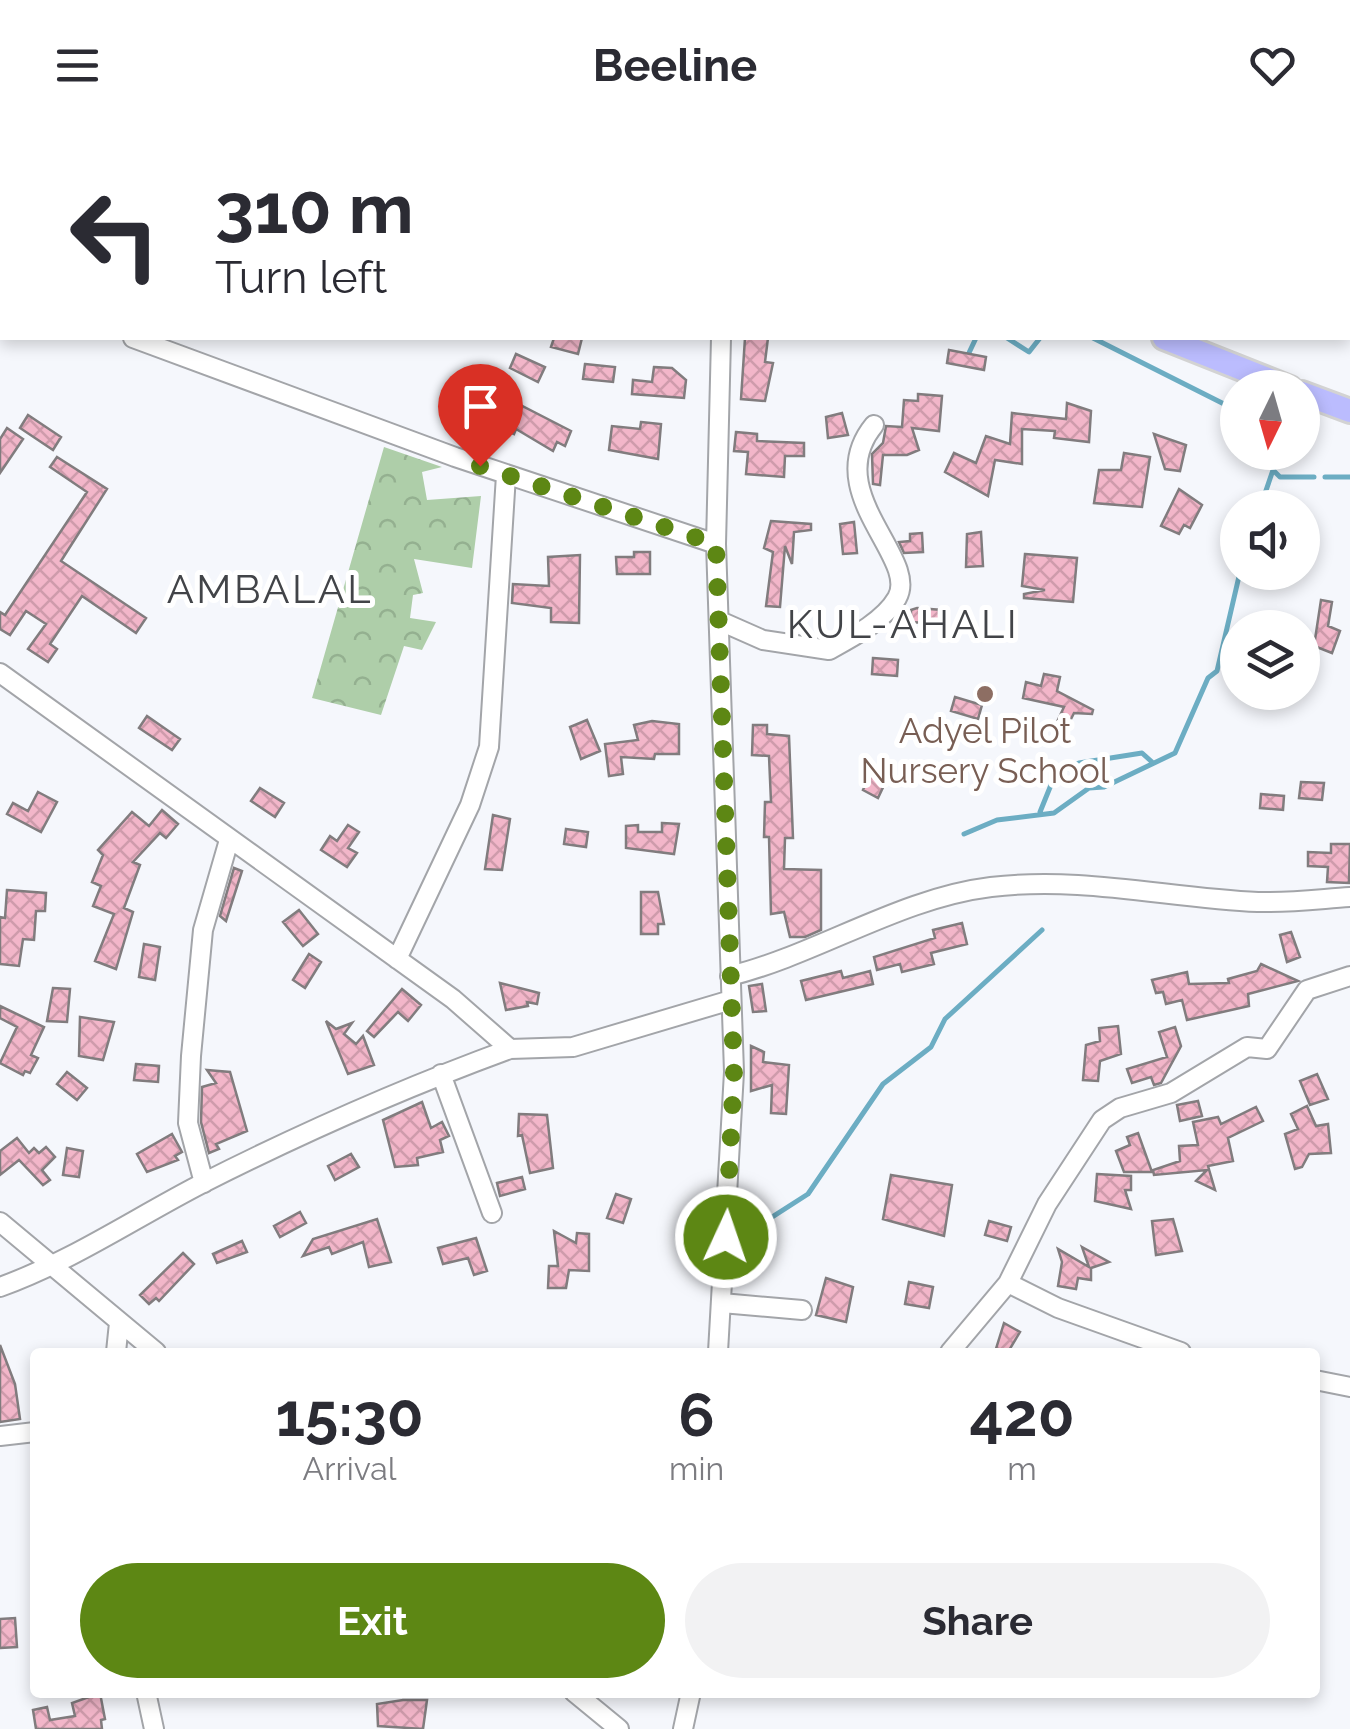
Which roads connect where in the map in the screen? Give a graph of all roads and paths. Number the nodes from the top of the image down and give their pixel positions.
1 (138, 340) edge
2 (721, 340) edge
3 (1169, 340) edge
4 (1245, 370) edge
5 (1320, 400) edge
6 (1350, 412) edge
7 (874, 424) dead end
8 (506, 474) junction
9 (716, 544) junction
10 (720, 622) junction
11 (0, 672) edge
12 (228, 840) junction
13 (1350, 897) edge
14 (397, 958) junction
15 (730, 976) junction
16 (1350, 976) edge
17 (732, 1000) junction
18 (510, 1048) junction
19 (441, 1074) junction
20 (204, 1182) junction
21 (492, 1213) dead end
22 (0, 1222) edge
23 (53, 1265) junction
24 (1008, 1283) junction
25 (0, 1287) edge
26 (722, 1303) junction
27 (802, 1310) dead end
28 (119, 1323) junction
29 (116, 1348) edge
30 (151, 1348) edge
31 (718, 1348) edge
32 (953, 1348) edge
33 (1170, 1348) edge
34 (1320, 1381) edge
35 (1350, 1388) edge
36 (30, 1433) edge
37 (0, 1436) edge
38 (147, 1698) edge
39 (581, 1698) edge
40 (689, 1698) edge
41 (154, 1729) edge
42 (619, 1729) edge
43 (683, 1729) edge

1 - 8 street
2 - 9 street
3 - 4 main road
5 - 6 main road
7 - 10 street
8 - 9 street
8 - 14 street
9 - 10 street
10 - 15 street
11 - 12 street
12 - 14 street
12 - 20 street
13 - 15 street
14 - 18 street
15 - 17 street
16 - 24 street
17 - 18 street
17 - 26 street
18 - 19 street
19 - 20 street
19 - 21 street
20 - 23 street
22 - 23 street
23 - 25 street
23 - 28 street
24 - 32 street
24 - 33 street
26 - 27 street
26 - 31 street
28 - 29 street
28 - 30 street
34 - 35 street
36 - 37 street
38 - 41 street
39 - 42 street
40 - 43 street

